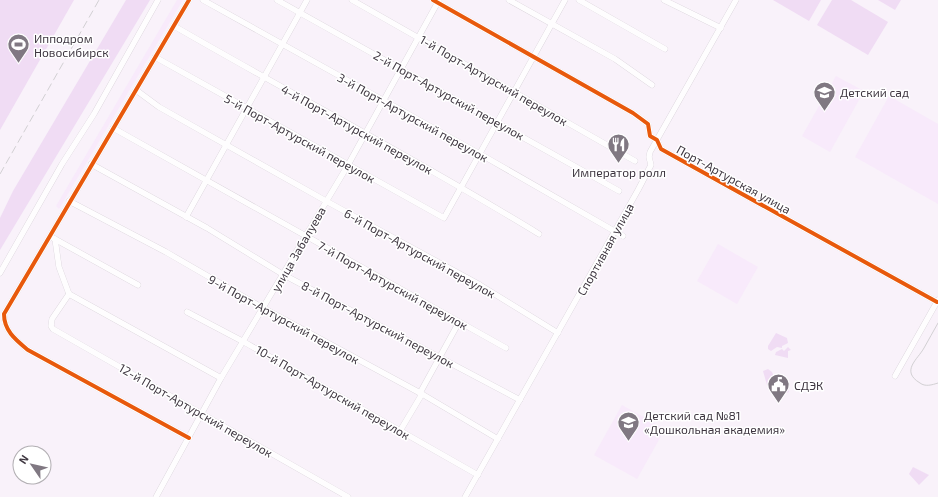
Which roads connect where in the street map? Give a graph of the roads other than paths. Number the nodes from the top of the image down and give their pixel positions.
1 (158, 0) edge
2 (189, 0) edge
3 (203, 0) edge
4 (277, 0) edge
5 (307, 0) edge
6 (352, 0) edge
7 (509, 0) edge
8 (565, 0) edge
9 (579, 0) edge
10 (664, 0) edge
11 (736, 0) edge
12 (436, 1) edge
13 (300, 13) junction
14 (552, 24) junction
15 (174, 26) junction
16 (721, 28) junction
17 (418, 37) junction
18 (282, 45) junction
19 (665, 49) dead end
20 (155, 57) junction
21 (534, 57) junction
22 (401, 68) junction
23 (263, 78) junction
24 (652, 85) dead end
25 (136, 90) junction
26 (515, 91) junction
27 (383, 101) junction
28 (247, 108) junction
29 (498, 122) junction
30 (113, 128) junction
31 (365, 133) junction
32 (657, 140) junction
33 (227, 144) junction
34 (480, 154) junction
35 (635, 161) dead end
36 (91, 164) junction
37 (348, 165) junction
38 (206, 181) junction
39 (462, 187) junction
40 (619, 191) dead end
41 (69, 201) junction
42 (326, 201) junction
43 (186, 217) junction
44 (614, 232) junction
45 (539, 234) dead end
46 (623, 236) dead end
47 (52, 237) junction
48 (306, 237) junction
49 (0, 272) edge
50 (284, 274) junction
51 (138, 285) dead end
52 (69, 294) junction
53 (937, 304) edge
54 (264, 308) junction
55 (186, 312) dead end
56 (459, 322) junction
57 (558, 333) junction
58 (244, 342) junction
59 (506, 348) dead end
60 (440, 357) junction
61 (895, 376) dead end
62 (221, 378) junction
63 (421, 394) junction
64 (520, 400) junction
65 (202, 414) junction
66 (400, 431) junction
67 (188, 438) junction
68 (498, 439) junction
69 (478, 475) junction
70 (156, 497) edge
71 (348, 497) edge
72 (465, 497) edge

1 - 49 street
2 - 15 street
3 - 18 street, 3-й Порт-Артурский переулок
4 - 13 street, 2-й Порт-Артурский переулок
5 - 13 street
6 - 17 street, 1-й Порт-Артурский переулок
7 - 14 street
8 - 14 street
9 - 19 street
10 - 16 street
11 - 16 street, Спортивная улица
12 - 17 street, улица Забалуева
12 - 21 street, Порт-Артурская улица
13 - 18 street
13 - 22 street, 2-й Порт-Артурский переулок
14 - 21 street
14 - 24 street
15 - 20 street
15 - 23 street, 4-й Порт-Артурский переулок
16 - 32 street, Спортивная улица
17 - 22 street, улица Забалуева
17 - 26 street, 1-й Порт-Артурский переулок
18 - 23 street
18 - 27 street, 3-й Порт-Артурский переулок
20 - 25 street
20 - 28 street, 5-й Порт-Артурский переулок
21 - 26 street
21 - 32 street, Порт-Артурская улица
22 - 27 street, улица Забалуева
22 - 29 street, 2-й Порт-Артурский переулок
23 - 28 street
23 - 31 street, 4-й Порт-Артурский переулок
25 - 30 street
25 - 33 street, 6-й Порт-Артурский переулок
26 - 29 street
26 - 35 street, 1-й Порт-Артурский переулок
27 - 31 street, улица Забалуева
27 - 34 street, 3-й Порт-Артурский переулок
28 - 33 street
28 - 37 street, 5-й Порт-Артурский переулок
29 - 34 street
29 - 40 street, 2-й Порт-Артурский переулок
30 - 36 street
30 - 38 street, 7-й Порт-Артурский переулок
31 - 37 street, улица Забалуева
31 - 39 street, 4-й Порт-Артурский переулок
32 - 44 street, Спортивная улица
32 - 53 street, Порт-Артурская улица
33 - 38 street
33 - 42 street, 6-й Порт-Артурский переулок
34 - 39 street
34 - 44 street, 3-й Порт-Артурский переулок
36 - 41 street
36 - 43 street, 8-й Порт-Артурский переулок
37 - 39 street, 5-й Порт-Артурский переулок
37 - 42 street, улица Забалуева
38 - 43 street
38 - 48 street, 7-й Порт-Артурский переулок
39 - 45 street, 4-й Порт-Артурский переулок
41 - 47 street
41 - 54 street, 9-й Порт-Артурский переулок
42 - 48 street, улица Забалуева
42 - 57 street, 6-й Порт-Артурский переулок
43 - 50 street, 8-й Порт-Артурский переулок
44 - 46 street, 3-й Порт-Артурский переулок
44 - 57 street, Спортивная улица
47 - 51 street
47 - 52 street
47 - 67 street
48 - 50 street, улица Забалуева
48 - 56 street, 7-й Порт-Артурский переулок
50 - 54 street, улица Забалуева
50 - 60 street, 8-й Порт-Артурский переулок
52 - 62 street
52 - 65 street, 12-й Порт-Артурский переулок
53 - 61 street
54 - 58 street, улица Забалуева
54 - 63 street, 9-й Порт-Артурский переулок
55 - 58 street, 10-й Порт-Артурский переулок
56 - 59 street, 7-й Порт-Артурский переулок
56 - 60 street
57 - 64 street, Спортивная улица
58 - 62 street, улица Забалуева
58 - 66 street, 10-й Порт-Артурский переулок
60 - 63 street
60 - 64 street, 8-й Порт-Артурский переулок
62 - 65 street, улица Забалуева
63 - 66 street
63 - 68 street, 9-й Порт-Артурский переулок
64 - 68 street, Спортивная улица
65 - 67 street, улица Забалуева
65 - 71 street, 12-й Порт-Артурский переулок
66 - 69 street, 10-й Порт-Артурский переулок
67 - 70 street, улица Забалуева
68 - 69 street, Спортивная улица
69 - 72 street, Спортивная улица

